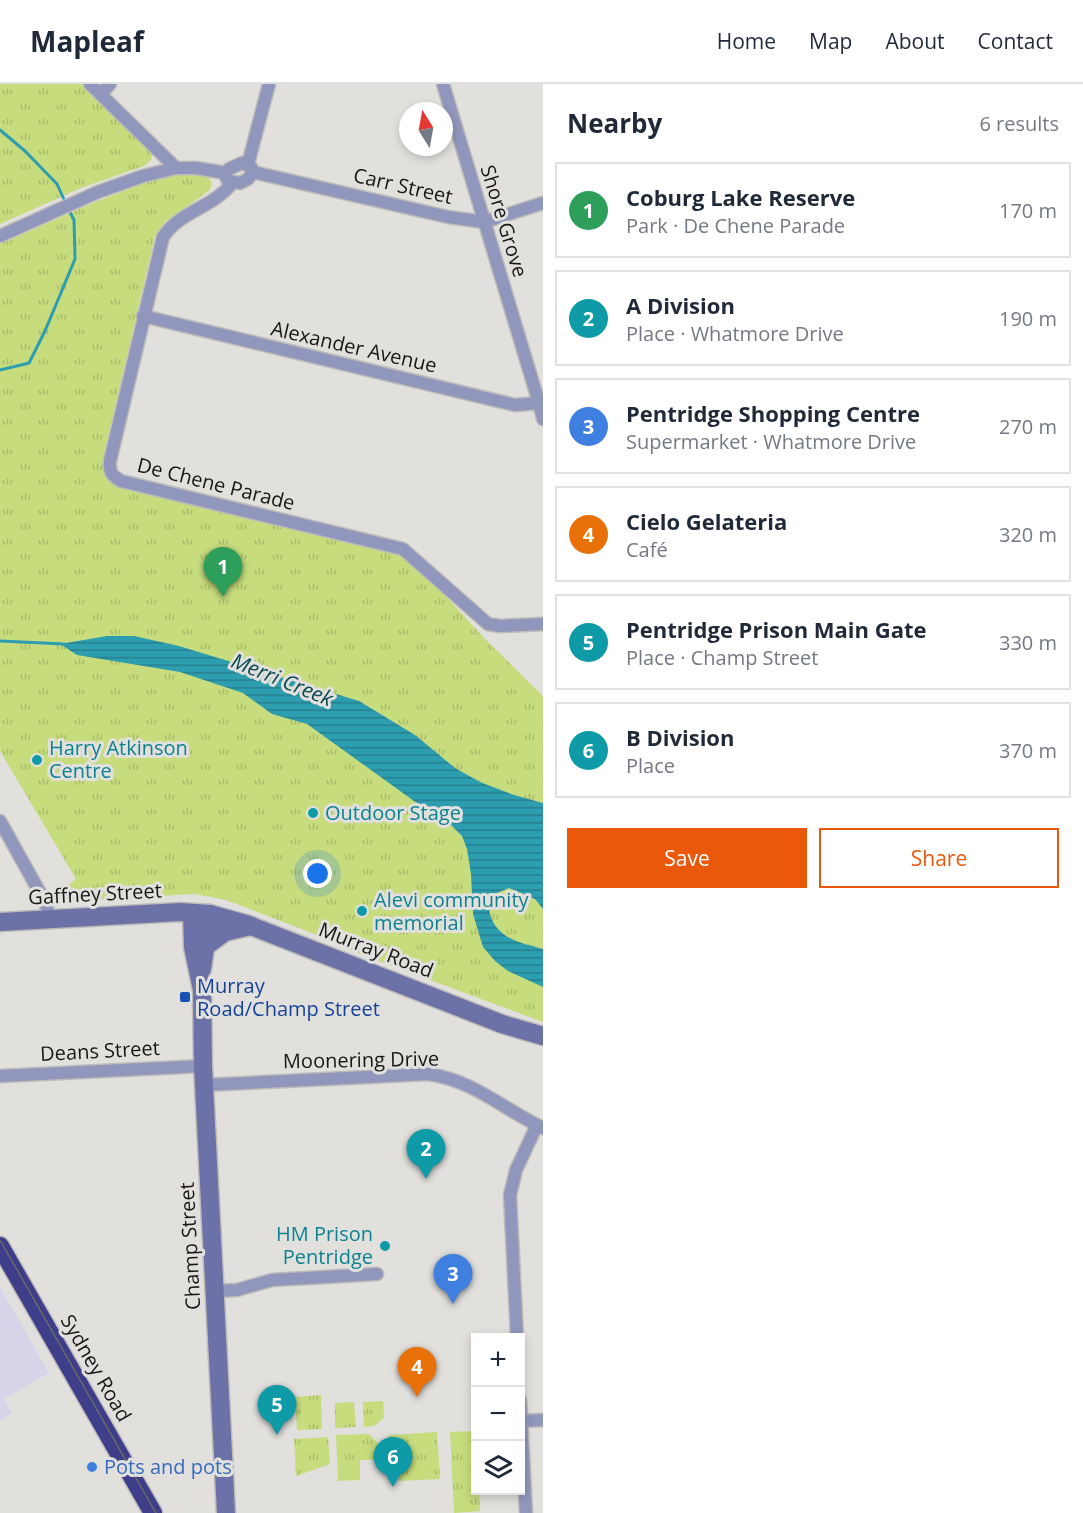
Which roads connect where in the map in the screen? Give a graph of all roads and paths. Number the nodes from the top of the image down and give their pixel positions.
1 (90, 84) edge
2 (110, 84) edge
3 (269, 84) edge
4 (443, 84) edge
5 (101, 94) junction
6 (176, 168) junction
7 (251, 168) junction
8 (229, 178) junction
9 (543, 203) edge
10 (484, 222) junction
11 (0, 236) edge
12 (143, 316) junction
13 (539, 403) junction
14 (543, 419) edge
15 (543, 624) edge
16 (0, 821) edge
17 (201, 913) junction
18 (51, 919) junction
19 (0, 922) edge
20 (251, 926) junction
21 (206, 946) junction
22 (201, 977) junction
23 (543, 1036) edge
24 (203, 1066) junction
25 (0, 1076) edge
26 (204, 1085) junction
27 (540, 1126) edge
28 (0, 1246) edge
29 (377, 1274) dead end
30 (215, 1292) junction
31 (517, 1333) edge
32 (543, 1420) edge
33 (525, 1421) edge
34 (523, 1441) edge
35 (153, 1513) edge
36 (226, 1513) edge
37 (526, 1513) edge

1 - 5 street
2 - 5 street
3 - 7 street
4 - 10 street, Shore Grove
5 - 6 street
6 - 8 street
6 - 11 street
7 - 8 street
7 - 8 street
7 - 10 street, Carr Street
8 - 12 street, De Chene Parade
9 - 10 street, Carr Street
10 - 13 street, Shore Grove
12 - 13 street, Alexander Avenue
12 - 15 street, De Chene Parade
13 - 14 street
16 - 18 street
17 - 18 street, Gaffney Street
17 - 20 street, Murray Road
17 - 21 street, Champ Street
17 - 22 street, Champ Street
18 - 19 street, Gaffney Street
20 - 21 street
20 - 23 street, Murray Road
21 - 22 street, Champ Street
22 - 24 street, Champ Street
24 - 25 street, Deans Street
24 - 26 street, Champ Street
26 - 27 street, Moonering Drive
26 - 30 street, Champ Street
27 - 31 street
28 - 35 highway, Sydney Road
29 - 30 street
30 - 36 street, Champ Street
32 - 33 street
34 - 37 street

